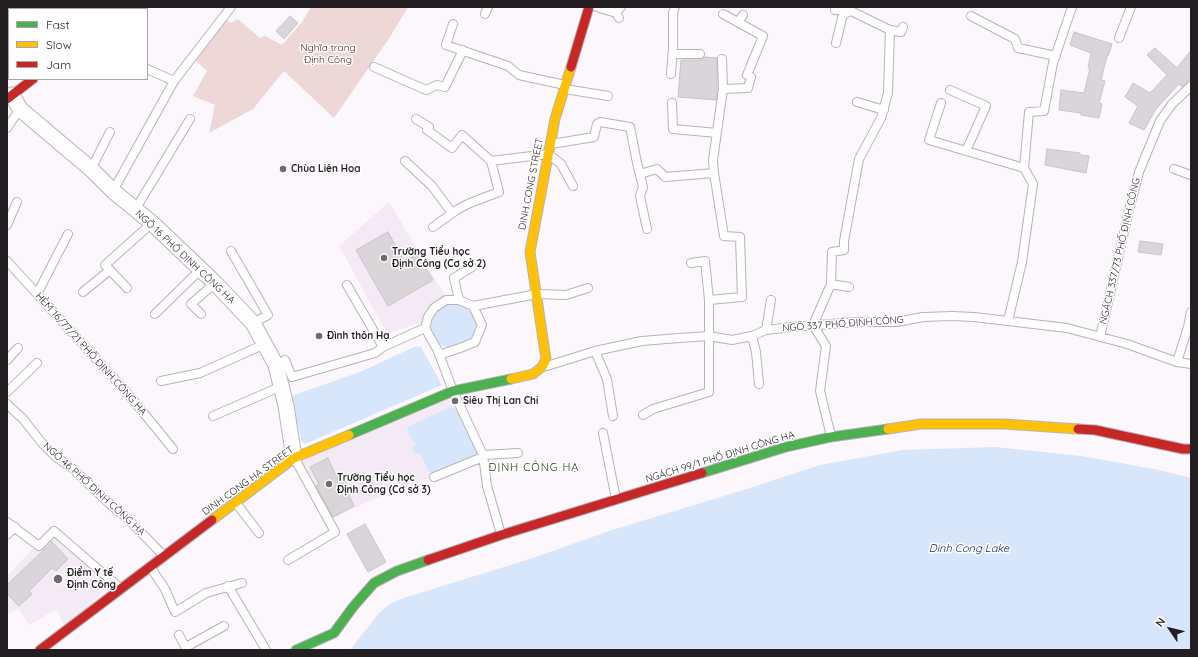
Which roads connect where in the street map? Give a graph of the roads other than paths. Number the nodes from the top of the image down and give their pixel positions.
1 (231, 7) edge
2 (588, 7) edge
3 (597, 7) edge
4 (675, 7) edge
5 (1072, 7) edge
6 (1131, 7) edge
7 (851, 9) edge
8 (835, 10) dead end
9 (619, 13) edge
10 (722, 14) dead end
11 (971, 16) dead end
12 (453, 24) dead end
13 (903, 27) dead end
14 (890, 30) junction
15 (1119, 38) dead end
16 (836, 43) dead end
17 (463, 50) junction
18 (673, 54) junction
19 (700, 54) dead end
20 (1056, 56) junction
21 (722, 59) dead end
22 (374, 67) dead end
23 (148, 69) edge
24 (671, 74) dead end
25 (32, 80) edge
26 (174, 81) junction
27 (1191, 86) edge
28 (565, 87) junction
29 (722, 89) junction
30 (950, 90) dead end
31 (608, 96) dead end
32 (10, 97) edge
33 (857, 102) dead end
34 (672, 103) dead end
35 (941, 103) dead end
36 (20, 109) junction
37 (884, 110) junction
38 (190, 119) dead end
39 (416, 119) dead end
40 (7, 128) edge
41 (110, 132) dead end
42 (717, 133) junction
43 (550, 145) junction
44 (966, 151) junction
45 (548, 154) junction
46 (405, 161) dead end
47 (491, 161) junction
48 (1024, 168) junction
49 (91, 169) junction
50 (1174, 169) dead end
51 (714, 173) junction
52 (640, 174) junction
53 (1191, 175) edge
54 (573, 186) dead end
55 (113, 191) junction
56 (17, 202) dead end
57 (135, 210) junction
58 (452, 214) junction
59 (152, 223) junction
60 (7, 225) edge
61 (433, 228) dead end
62 (647, 229) dead end
63 (68, 234) dead end
64 (231, 251) dead end
65 (7, 261) edge
66 (690, 263) dead end
67 (472, 267) dead end
68 (201, 269) junction
69 (110, 270) junction
70 (215, 283) junction
71 (831, 284) junction
72 (347, 285) dead end
73 (849, 287) dead end
74 (127, 288) dead end
75 (588, 288) dead end
76 (83, 292) dead end
77 (37, 294) junction
78 (537, 294) junction
79 (459, 300) junction
80 (709, 300) junction
81 (771, 300) dead end
82 (473, 306) junction
83 (1191, 312) edge
84 (155, 314) dead end
85 (201, 314) dead end
86 (1008, 321) junction
87 (253, 323) junction
88 (813, 325) junction
89 (425, 328) junction
90 (766, 330) junction
91 (709, 336) junction
92 (752, 336) junction
93 (1100, 337) junction
94 (265, 344) junction
95 (383, 347) junction
96 (18, 348) dead end
97 (595, 351) junction
98 (439, 355) junction
99 (7, 360) edge
100 (1177, 362) junction
101 (37, 363) dead end
102 (1191, 364) edge
103 (276, 365) junction
104 (542, 367) junction
105 (161, 381) dead end
106 (759, 384) dead end
107 (282, 386) junction
108 (453, 391) junction
109 (7, 392) edge
110 (7, 404) edge
111 (643, 414) dead end
112 (213, 416) dead end
113 (613, 416) dead end
114 (603, 433) dead end
115 (831, 437) junction
116 (173, 449) dead end
117 (1191, 449) edge
118 (518, 453) dead end
119 (483, 456) junction
120 (294, 458) junction
121 (434, 477) dead end
122 (616, 500) junction
123 (235, 503) junction
124 (7, 522) edge
125 (15, 527) junction
126 (259, 533) dead end
127 (7, 535) edge
128 (502, 536) junction
129 (164, 556) junction
130 (288, 560) dead end
131 (150, 568) junction
132 (242, 583) dead end
133 (228, 586) junction
134 (121, 590) junction
135 (224, 626) dead end
136 (179, 635) dead end
137 (187, 649) edge
138 (40, 650) edge
139 (266, 650) edge
140 (296, 650) edge

1 - 26 lane
2 - 28 street, DINH CONG STREET
3 - 9 lane
4 - 18 lane
5 - 20 lane
6 - 15 lane
7 - 8 lane
7 - 14 lane
7 - 16 lane
10 - 29 lane
11 - 20 lane
12 - 17 lane
13 - 14 lane
14 - 37 lane
17 - 22 lane
17 - 28 lane
18 - 19 lane
18 - 24 lane
20 - 48 lane
21 - 29 lane
23 - 26 lane
25 - 32 street
26 - 55 lane
27 - 93 lane, NGÁCH 337/73 PHỐ ĐỊNH CÔNG
28 - 31 lane
28 - 43 street, DINH CONG STREET
29 - 42 lane
30 - 44 lane
32 - 36 street, NGÕ 16 PHỐ ĐỊNH CÔNG HẠ
33 - 37 lane
34 - 42 lane
35 - 44 lane
36 - 40 lane
36 - 49 street, NGÕ 16 PHỐ ĐỊNH CÔNG HẠ
37 - 71 lane
38 - 57 lane
39 - 47 lane
41 - 49 lane
42 - 51 lane
43 - 45 street, DINH CONG STREET
43 - 52 lane
44 - 48 lane
45 - 47 lane
45 - 54 lane
45 - 78 street, DINH CONG STREET
46 - 58 lane
47 - 58 lane
48 - 86 lane
49 - 55 street, NGÕ 16 PHỐ ĐỊNH CÔNG HẠ
50 - 53 lane
51 - 52 lane
51 - 80 lane
52 - 62 lane
55 - 57 street, NGÕ 16 PHỐ ĐỊNH CÔNG HẠ
56 - 60 lane
57 - 59 street, NGÕ 16 PHỐ ĐỊNH CÔNG HẠ
58 - 61 lane
59 - 68 street, NGÕ 16 PHỐ ĐỊNH CÔNG HẠ
59 - 69 lane
63 - 77 lane
64 - 87 lane
65 - 77 lane, HẺM 16/77/21 PHỐ ĐỊNH CÔNG HẠ
66 - 80 lane
67 - 79 lane
68 - 70 street, NGÕ 16 PHỐ ĐỊNH CÔNG HẠ
68 - 84 lane
69 - 74 lane
69 - 76 lane
70 - 85 lane
70 - 87 street, NGÕ 16 PHỐ ĐỊNH CÔNG HẠ
71 - 73 lane
71 - 88 lane
72 - 95 lane
75 - 78 lane
77 - 116 lane, HẺM 16/77/21 PHỐ ĐỊNH CÔNG HẠ
78 - 82 lane
78 - 104 street, DINH CONG STREET
79 - 82 lane
79 - 89 lane
80 - 91 lane
81 - 90 lane
82 - 98 lane
83 - 100 lane
86 - 88 lane, NGÕ 337 PHỐ ĐỊNH CÔNG
86 - 93 lane, NGÕ 337 PHỐ ĐỊNH CÔNG
87 - 94 street, NGÕ 16 PHỐ ĐỊNH CÔNG HẠ
88 - 90 lane, NGÕ 337 PHỐ ĐỊNH CÔNG
88 - 115 lane
89 - 95 lane
89 - 98 lane
90 - 92 lane, NGÕ 337 PHỐ ĐỊNH CÔNG
91 - 92 lane, NGÕ 337 PHỐ ĐỊNH CÔNG
91 - 97 lane, NGÕ 337 PHỐ ĐỊNH CÔNG
91 - 111 lane
92 - 106 lane
93 - 100 lane, NGÕ 337 PHỐ ĐỊNH CÔNG
94 - 103 street, NGÕ 16 PHỐ ĐỊNH CÔNG HẠ
94 - 105 lane
95 - 103 lane
96 - 99 lane
97 - 104 lane, NGÕ 337 PHỐ ĐỊNH CÔNG
97 - 113 lane
98 - 108 lane
100 - 102 lane, NGÕ 337 PHỐ ĐỊNH CÔNG
101 - 109 lane
103 - 107 street, NGÕ 16 PHỐ ĐỊNH CÔNG HẠ
104 - 108 street, DINH CONG HA STREET
107 - 112 lane
107 - 120 street, NGÕ 16 PHỐ ĐỊNH CÔNG HẠ
108 - 119 lane
108 - 120 street, DINH CONG HA STREET
110 - 129 lane, NGÕ 46 PHỐ ĐỊNH CÔNG HẠ
114 - 122 lane
115 - 117 street, NGÁCH 99/1 PHỐ ĐỊNH CÔNG HẠ
115 - 122 street, NGÁCH 99/1 PHỐ ĐỊNH CÔNG HẠ
118 - 119 lane
119 - 121 lane
119 - 128 lane
120 - 123 street, DINH CONG HA STREET
120 - 130 lane
122 - 128 street, NGÁCH 99/1 PHỐ ĐỊNH CÔNG HẠ
123 - 126 lane
123 - 129 street, DINH CONG HA STREET
124 - 125 lane
125 - 127 lane
125 - 134 lane
128 - 140 street, NGÁCH 99/1 PHỐ ĐỊNH CÔNG HẠ
129 - 131 street, DINH CONG HA STREET
131 - 133 lane
131 - 134 street, DINH CONG HA STREET
132 - 133 lane
133 - 139 lane
134 - 138 street, DINH CONG HA STREET
135 - 137 lane
136 - 137 lane

